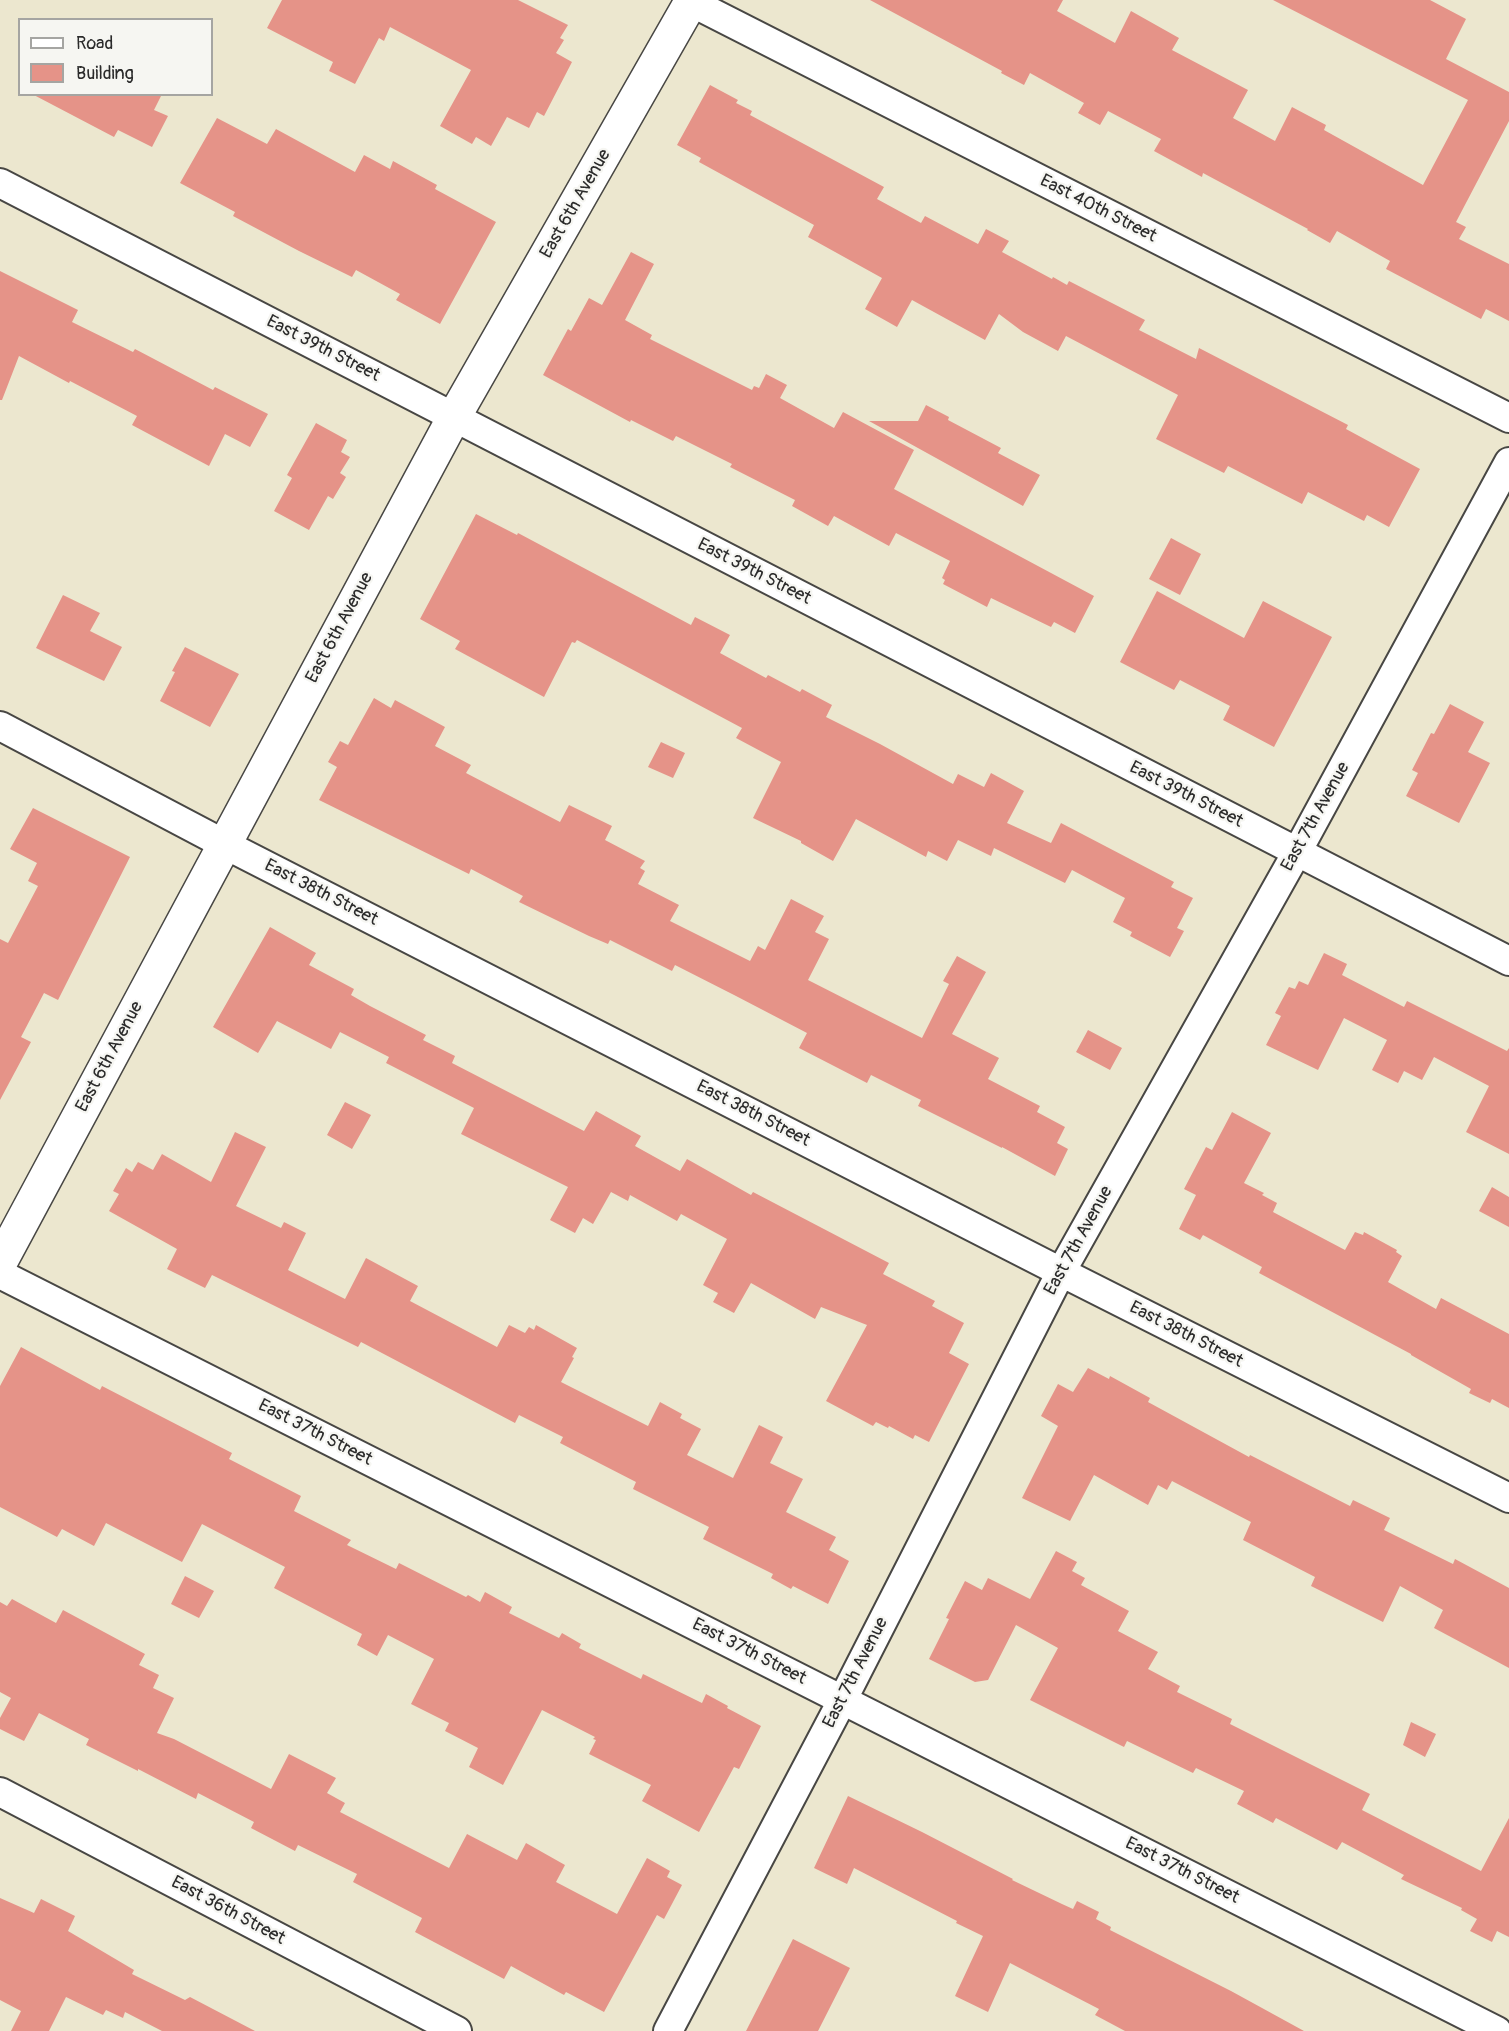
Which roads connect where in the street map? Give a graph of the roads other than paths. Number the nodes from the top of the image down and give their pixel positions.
1 (690, 1) edge
2 (0, 183) edge
3 (454, 417) junction
4 (1509, 418) edge
5 (1509, 462) edge
6 (0, 726) edge
7 (224, 844) junction
8 (1297, 852) junction
9 (1509, 961) edge
10 (0, 1263) edge
11 (1061, 1272) junction
12 (0, 1274) edge
13 (1509, 1498) edge
14 (843, 1699) junction
15 (0, 1792) edge
16 (457, 2031) edge
17 (668, 2031) edge
18 (1497, 2031) edge

1 - 3 street, East 6th Avenue
1 - 4 street, East 40th Street
2 - 3 street, East 39th Street
3 - 7 street, East 6th Avenue
3 - 8 street, East 39th Street
5 - 8 street, East 7th Avenue
6 - 7 street, East 38th Street
7 - 10 street, East 6th Avenue
7 - 11 street, East 38th Street
8 - 9 street, East 39th Street
8 - 11 street, East 7th Avenue
11 - 13 street, East 38th Street
11 - 14 street, East 7th Avenue
12 - 14 street, East 37th Street
14 - 17 street, East 7th Avenue
14 - 18 street, East 37th Street
15 - 16 street, East 36th Street

